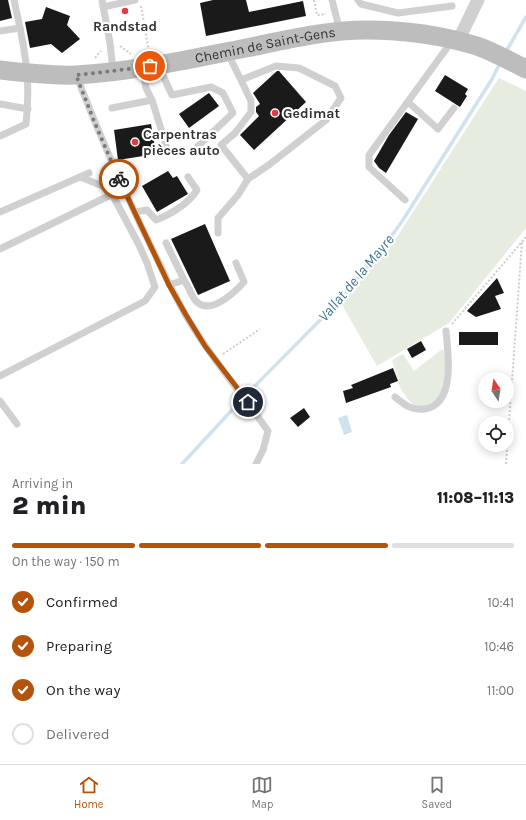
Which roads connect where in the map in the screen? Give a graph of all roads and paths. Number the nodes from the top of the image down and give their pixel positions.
1 (14, 0) edge
2 (135, 0) edge
3 (314, 0) edge
4 (332, 0) edge
5 (358, 0) edge
6 (478, 0) edge
7 (103, 4) edge
8 (141, 6) dead end
9 (452, 6) dead end
10 (326, 14) dead end
11 (20, 28) junction
12 (0, 31) edge
13 (341, 32) junction
14 (455, 41) junction
15 (110, 43) junction
16 (227, 52) junction
17 (145, 60) junction
18 (92, 61) dead end
19 (526, 69) edge
20 (0, 70) edge
21 (113, 71) junction
22 (28, 74) junction
23 (76, 75) junction
24 (241, 80) junction
25 (152, 100) junction
26 (408, 102) junction
27 (0, 104) edge
28 (112, 108) dead end
29 (454, 108) dead end
30 (28, 109) junction
31 (0, 136) edge
32 (166, 145) dead end
33 (198, 146) dead end
34 (88, 173) dead end
35 (80, 177) junction
36 (188, 177) dead end
37 (248, 179) junction
38 (123, 189) junction
39 (112, 194) junction
40 (405, 200) dead end
41 (0, 212) edge
42 (135, 212) junction
43 (218, 233) dead end
44 (526, 237) edge
45 (522, 242) junction
46 (166, 243) dead end
47 (0, 249) edge
48 (236, 263) dead end
49 (184, 280) junction
50 (169, 285) junction
51 (260, 329) dead end
52 (446, 331) joint
53 (215, 359) junction
54 (0, 376) edge
55 (395, 397) dead end
56 (0, 401) edge
57 (17, 424) dead end
58 (256, 464) edge
59 (506, 464) edge

1 - 11 lane
2 - 7 lane
3 - 10 path
4 - 13 lane
5 - 9 lane
6 - 14 street
7 - 15 lane
8 - 17 path
11 - 12 lane
11 - 22 lane
13 - 14 main road, Chemin de Saint-Gens
13 - 16 main road, Chemin de Saint-Gens
14 - 19 main road, Chemin de Saint-Gens
14 - 26 lane
15 - 17 path
15 - 18 path
15 - 21 lane
16 - 17 main road, Chemin de Saint-Gens
16 - 24 lane
17 - 21 main road, Chemin de Saint-Gens
17 - 25 lane
17 - 33 lane
20 - 22 main road, Chemin de Saint-Gens
21 - 23 main road, Chemin de Saint-Gens
22 - 23 main road, Chemin de Saint-Gens
22 - 30 lane
23 - 38 lane
24 - 37 lane
24 - 37 lane
25 - 28 lane
25 - 32 lane
26 - 29 lane
26 - 40 lane
27 - 30 lane
30 - 31 lane
34 - 35 lane
35 - 39 lane
35 - 41 lane
36 - 42 lane
37 - 43 lane
38 - 39 lane
38 - 42 lane
39 - 47 lane
39 - 54 lane
42 - 50 lane
44 - 45 path
45 - 52 path
45 - 59 path
46 - 49 lane
48 - 49 lane
49 - 50 lane
50 - 53 lane
51 - 53 path
52 - 55 lane
53 - 58 lane
56 - 57 lane

